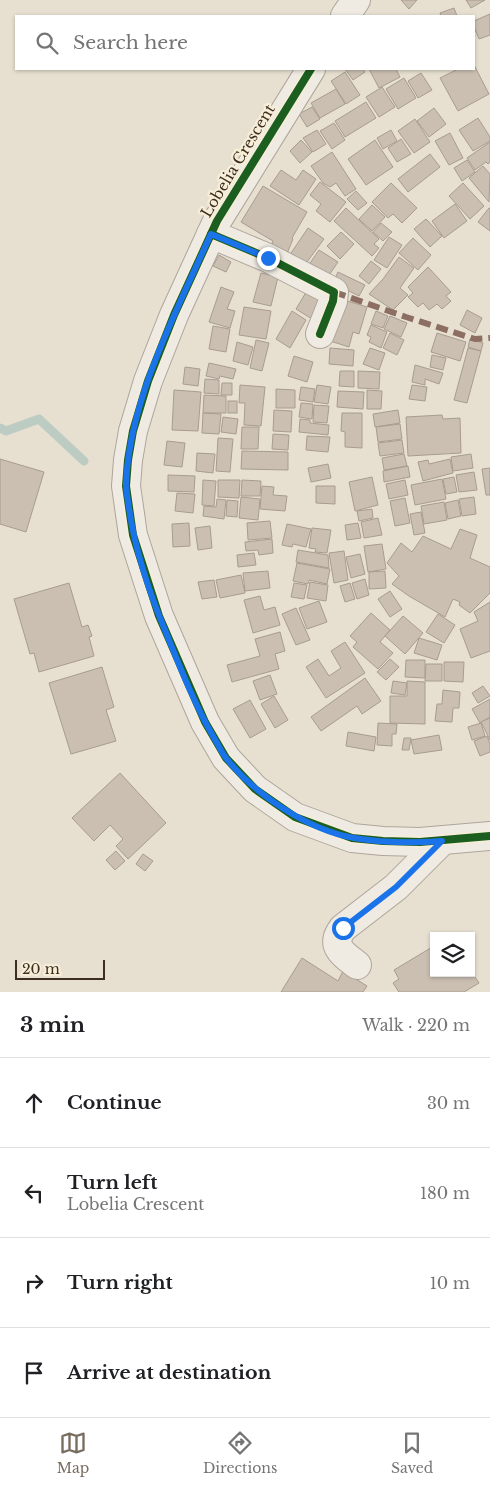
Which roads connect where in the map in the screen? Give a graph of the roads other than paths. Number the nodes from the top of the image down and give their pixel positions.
1 (356, 0) edge
2 (346, 15) edge
3 (310, 70) edge
4 (211, 234) junction
5 (320, 334) dead end
6 (490, 836) edge
7 (442, 841) junction
8 (357, 965) dead end

1 - 2 street
3 - 4 street, Lobelia Crescent
4 - 5 street
4 - 7 street, Lobelia Crescent
6 - 7 street, Lobelia Crescent
7 - 8 street

